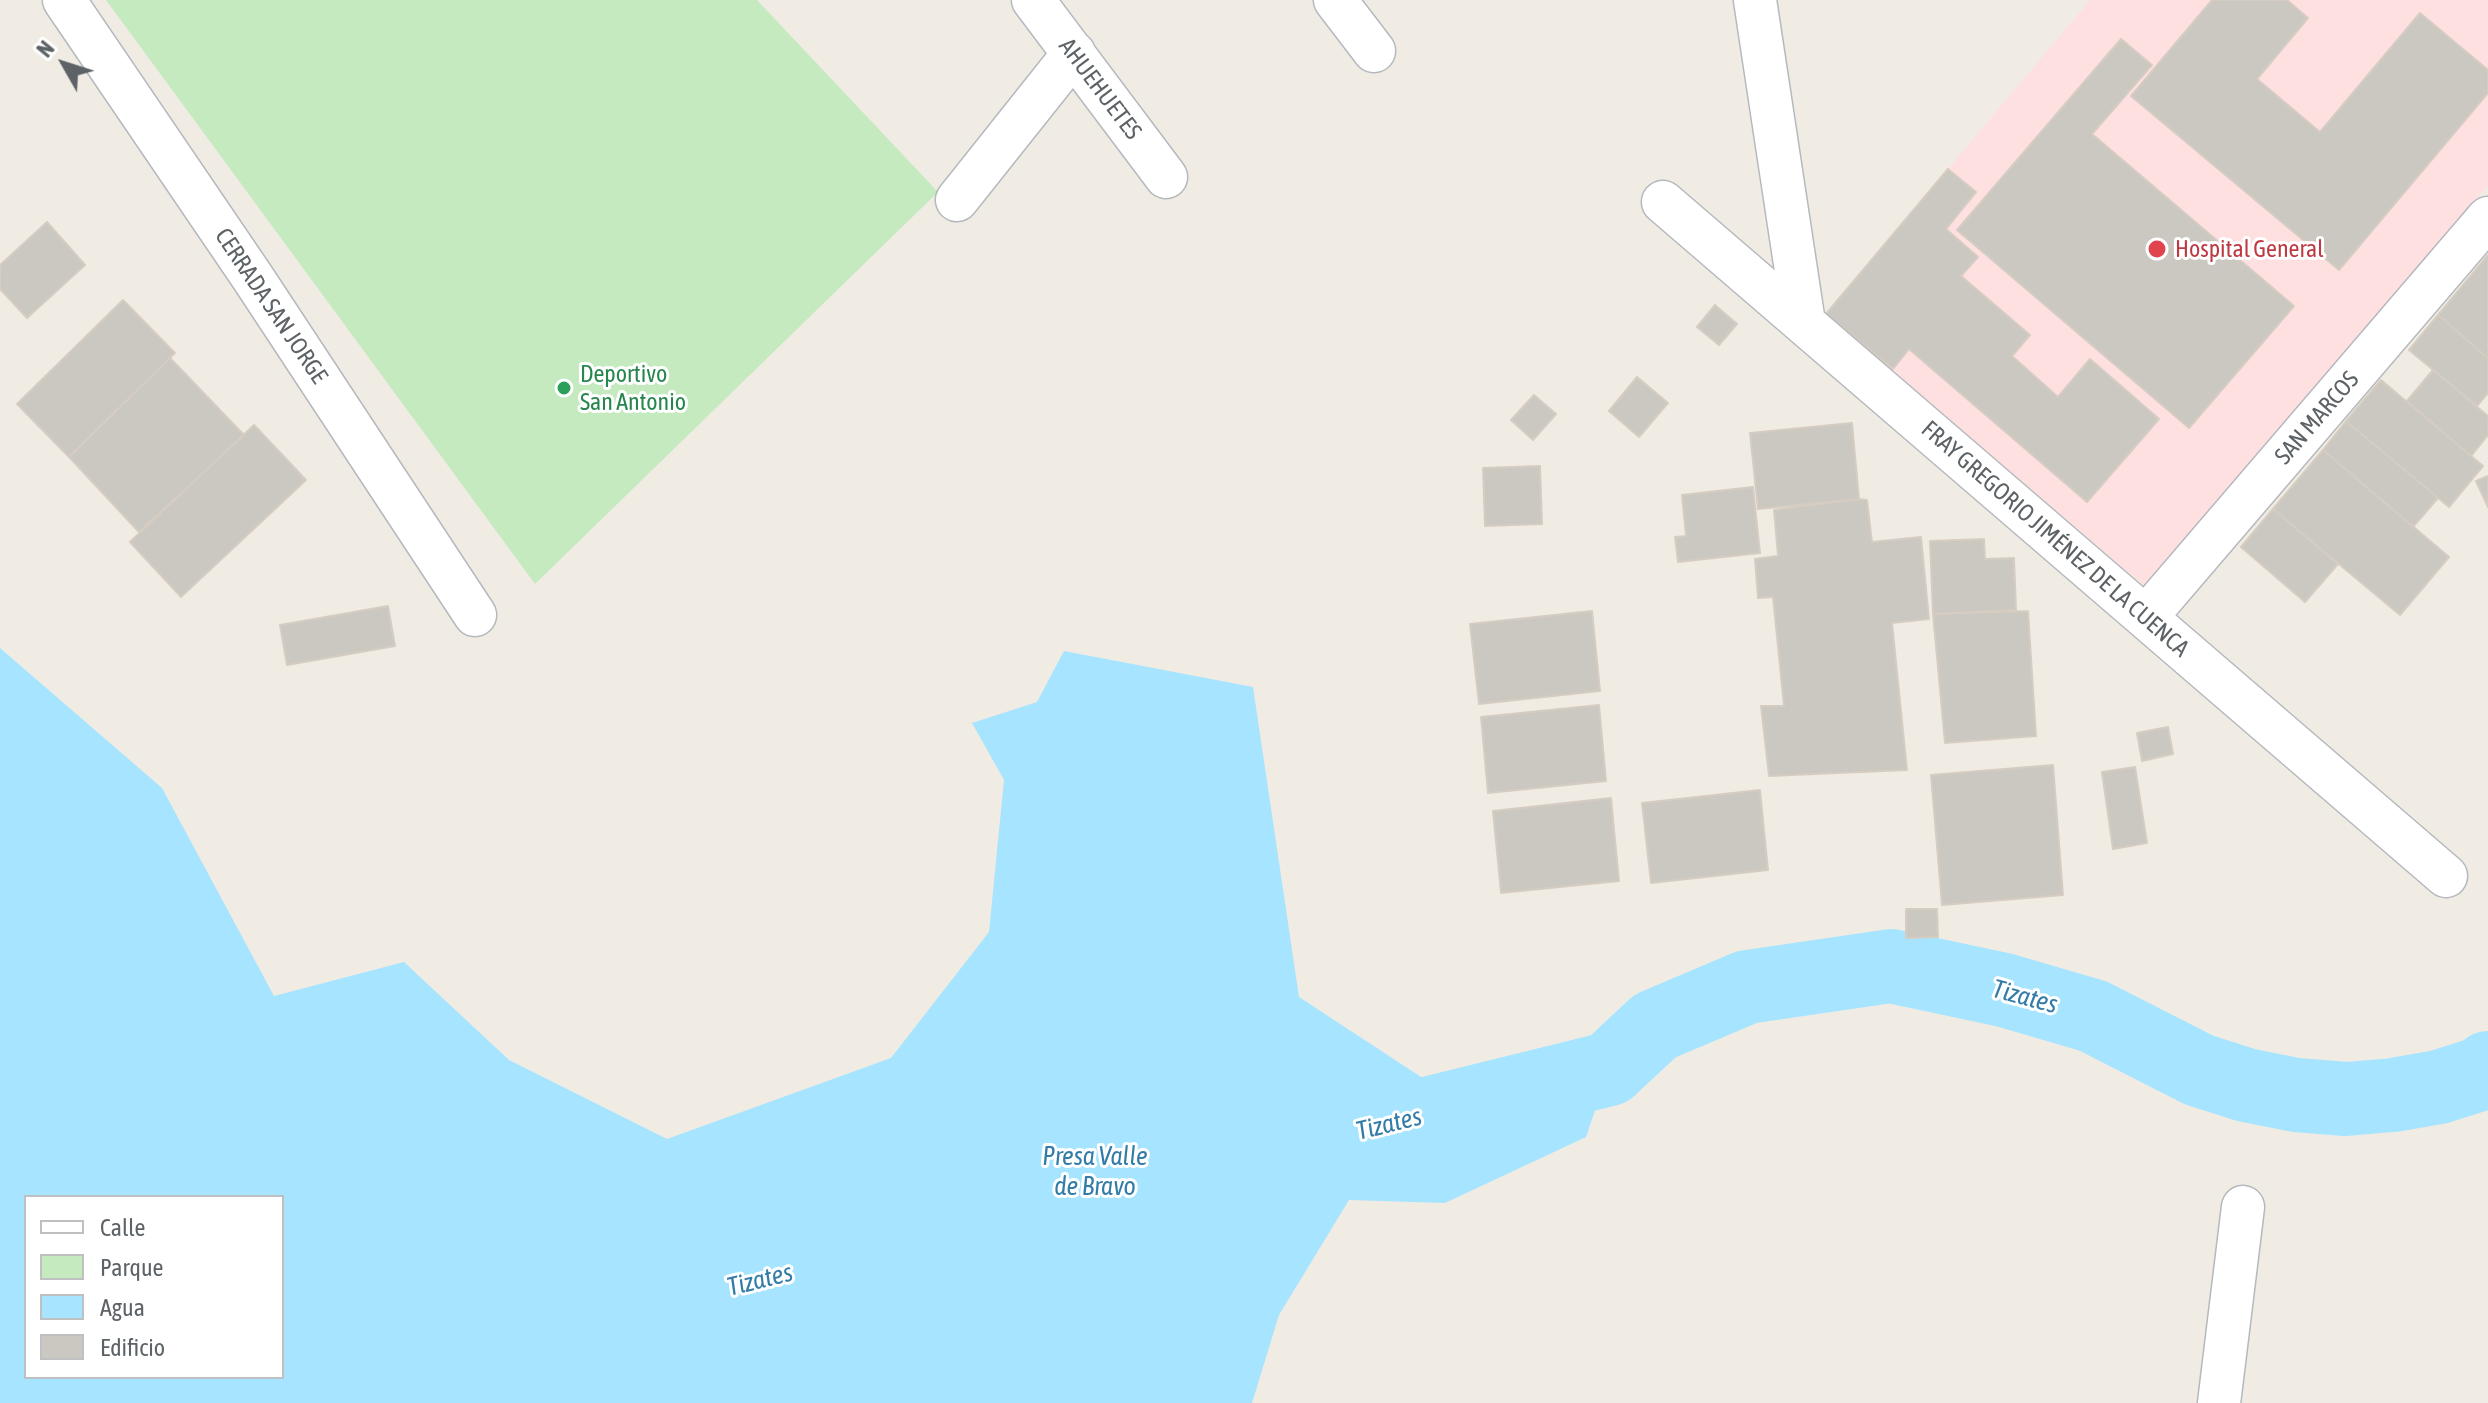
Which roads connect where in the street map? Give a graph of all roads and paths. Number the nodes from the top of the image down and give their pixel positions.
1 (64, 0) edge
2 (1033, 0) edge
3 (1335, 0) edge
4 (1755, 0) edge
5 (1374, 51) dead end
6 (1074, 53) junction
7 (1166, 177) dead end
8 (957, 200) dead end
9 (1663, 202) dead end
10 (2488, 218) edge
11 (1804, 323) junction
12 (475, 615) dead end
13 (2146, 617) junction
14 (2446, 876) dead end
15 (2243, 1207) dead end
16 (2219, 1403) edge

1 - 12 street, CERRADA SAN JORGE
2 - 6 street, AHUEHUETES
3 - 5 street
4 - 11 street
6 - 7 street, AHUEHUETES
6 - 8 street
9 - 11 street, FRAY GREGORIO JIMÉNEZ DE LA CUENCA
10 - 13 street, SAN MARCOS
11 - 13 street, FRAY GREGORIO JIMÉNEZ DE LA CUENCA
13 - 14 street, FRAY GREGORIO JIMÉNEZ DE LA CUENCA
15 - 16 street

